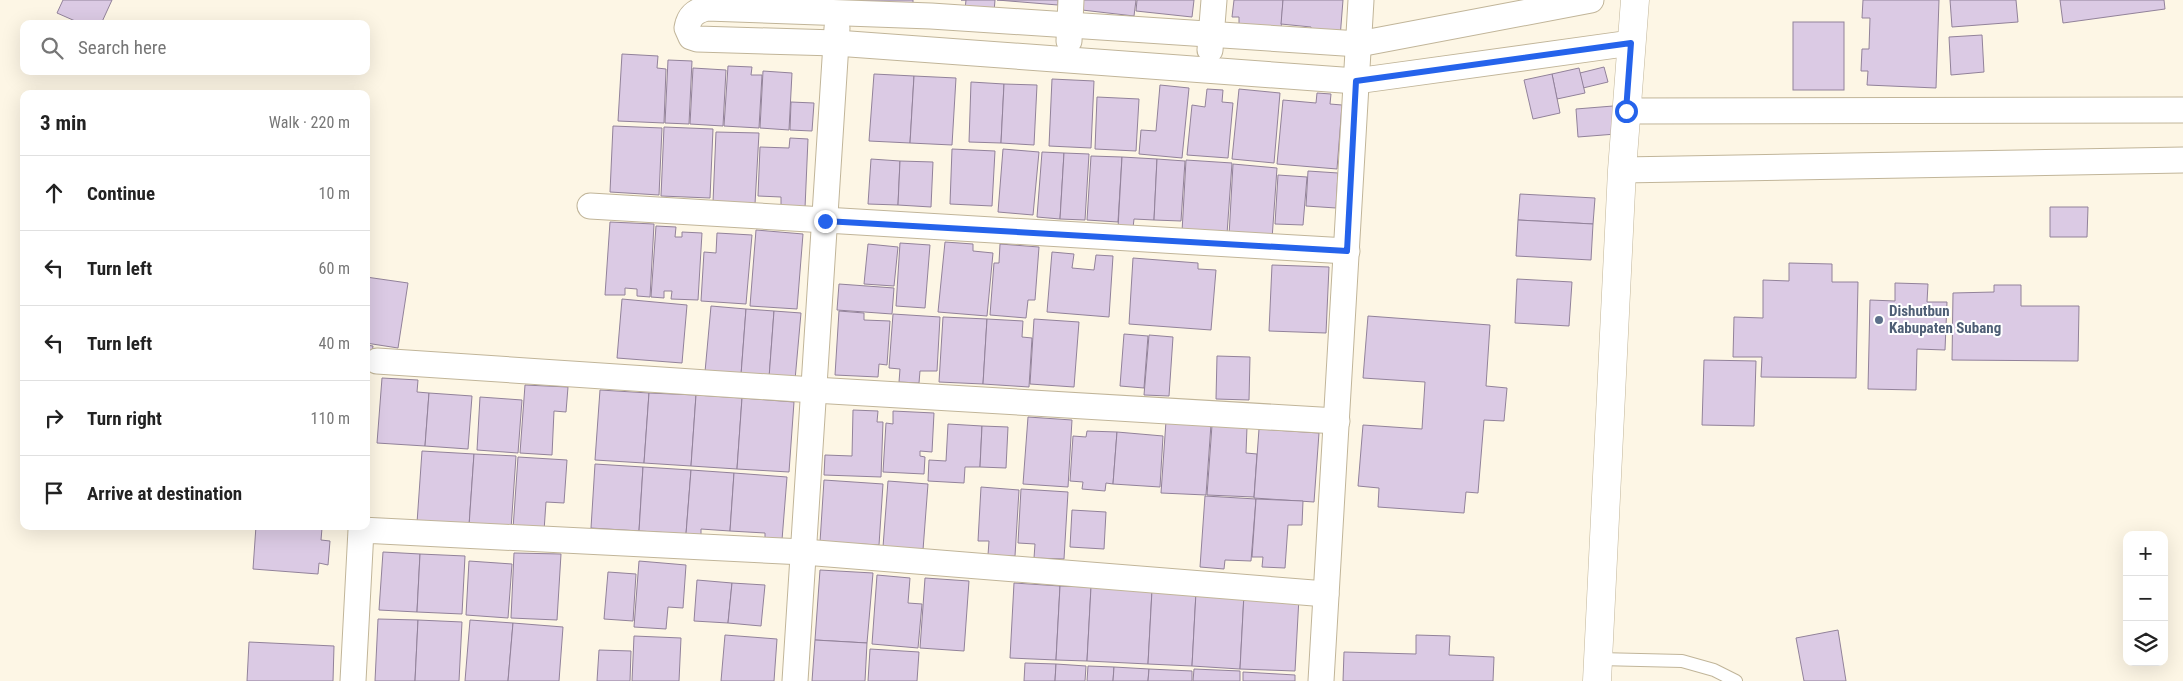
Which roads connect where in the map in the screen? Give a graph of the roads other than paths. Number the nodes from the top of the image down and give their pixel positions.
1 (1071, 0) edge
2 (1214, 0) edge
3 (1361, 0) edge
4 (1591, 0) edge
5 (1635, 0) edge
6 (781, 6) edge
7 (932, 8) edge
8 (838, 13) junction
9 (1070, 26) junction
10 (1211, 34) junction
11 (836, 43) junction
12 (1631, 43) junction
13 (1359, 44) junction
14 (928, 50) junction
15 (1067, 61) junction
16 (1208, 70) junction
17 (1356, 81) junction
18 (2183, 110) edge
19 (1626, 111) junction
20 (2183, 160) edge
21 (1622, 170) junction
22 (590, 206) dead end
23 (825, 221) junction
24 (1347, 251) junction
25 (377, 361) dead end
26 (814, 390) junction
27 (1337, 421) junction
28 (804, 552) junction
29 (1326, 594) junction
30 (1598, 670) edge
31 (353, 681) edge
32 (795, 681) edge
33 (1321, 681) edge
34 (1736, 681) edge

1 - 9 street
2 - 10 street
3 - 13 street
4 - 13 street
5 - 12 street
6 - 8 street
6 - 11 street
7 - 8 street
7 - 9 street
7 - 14 street
8 - 11 street
9 - 10 street
9 - 15 street
10 - 13 street
10 - 16 street
11 - 14 street
11 - 23 street
12 - 17 street
12 - 19 street
13 - 17 street
14 - 15 street
15 - 16 street
16 - 17 street
17 - 24 street
18 - 19 street
19 - 21 street
20 - 21 street
21 - 30 street
22 - 23 street
23 - 24 street
23 - 26 street
24 - 27 street
25 - 26 street
26 - 27 street
26 - 28 street
27 - 29 street
28 - 29 street
28 - 31 street
28 - 32 street
29 - 33 street
30 - 34 lane

